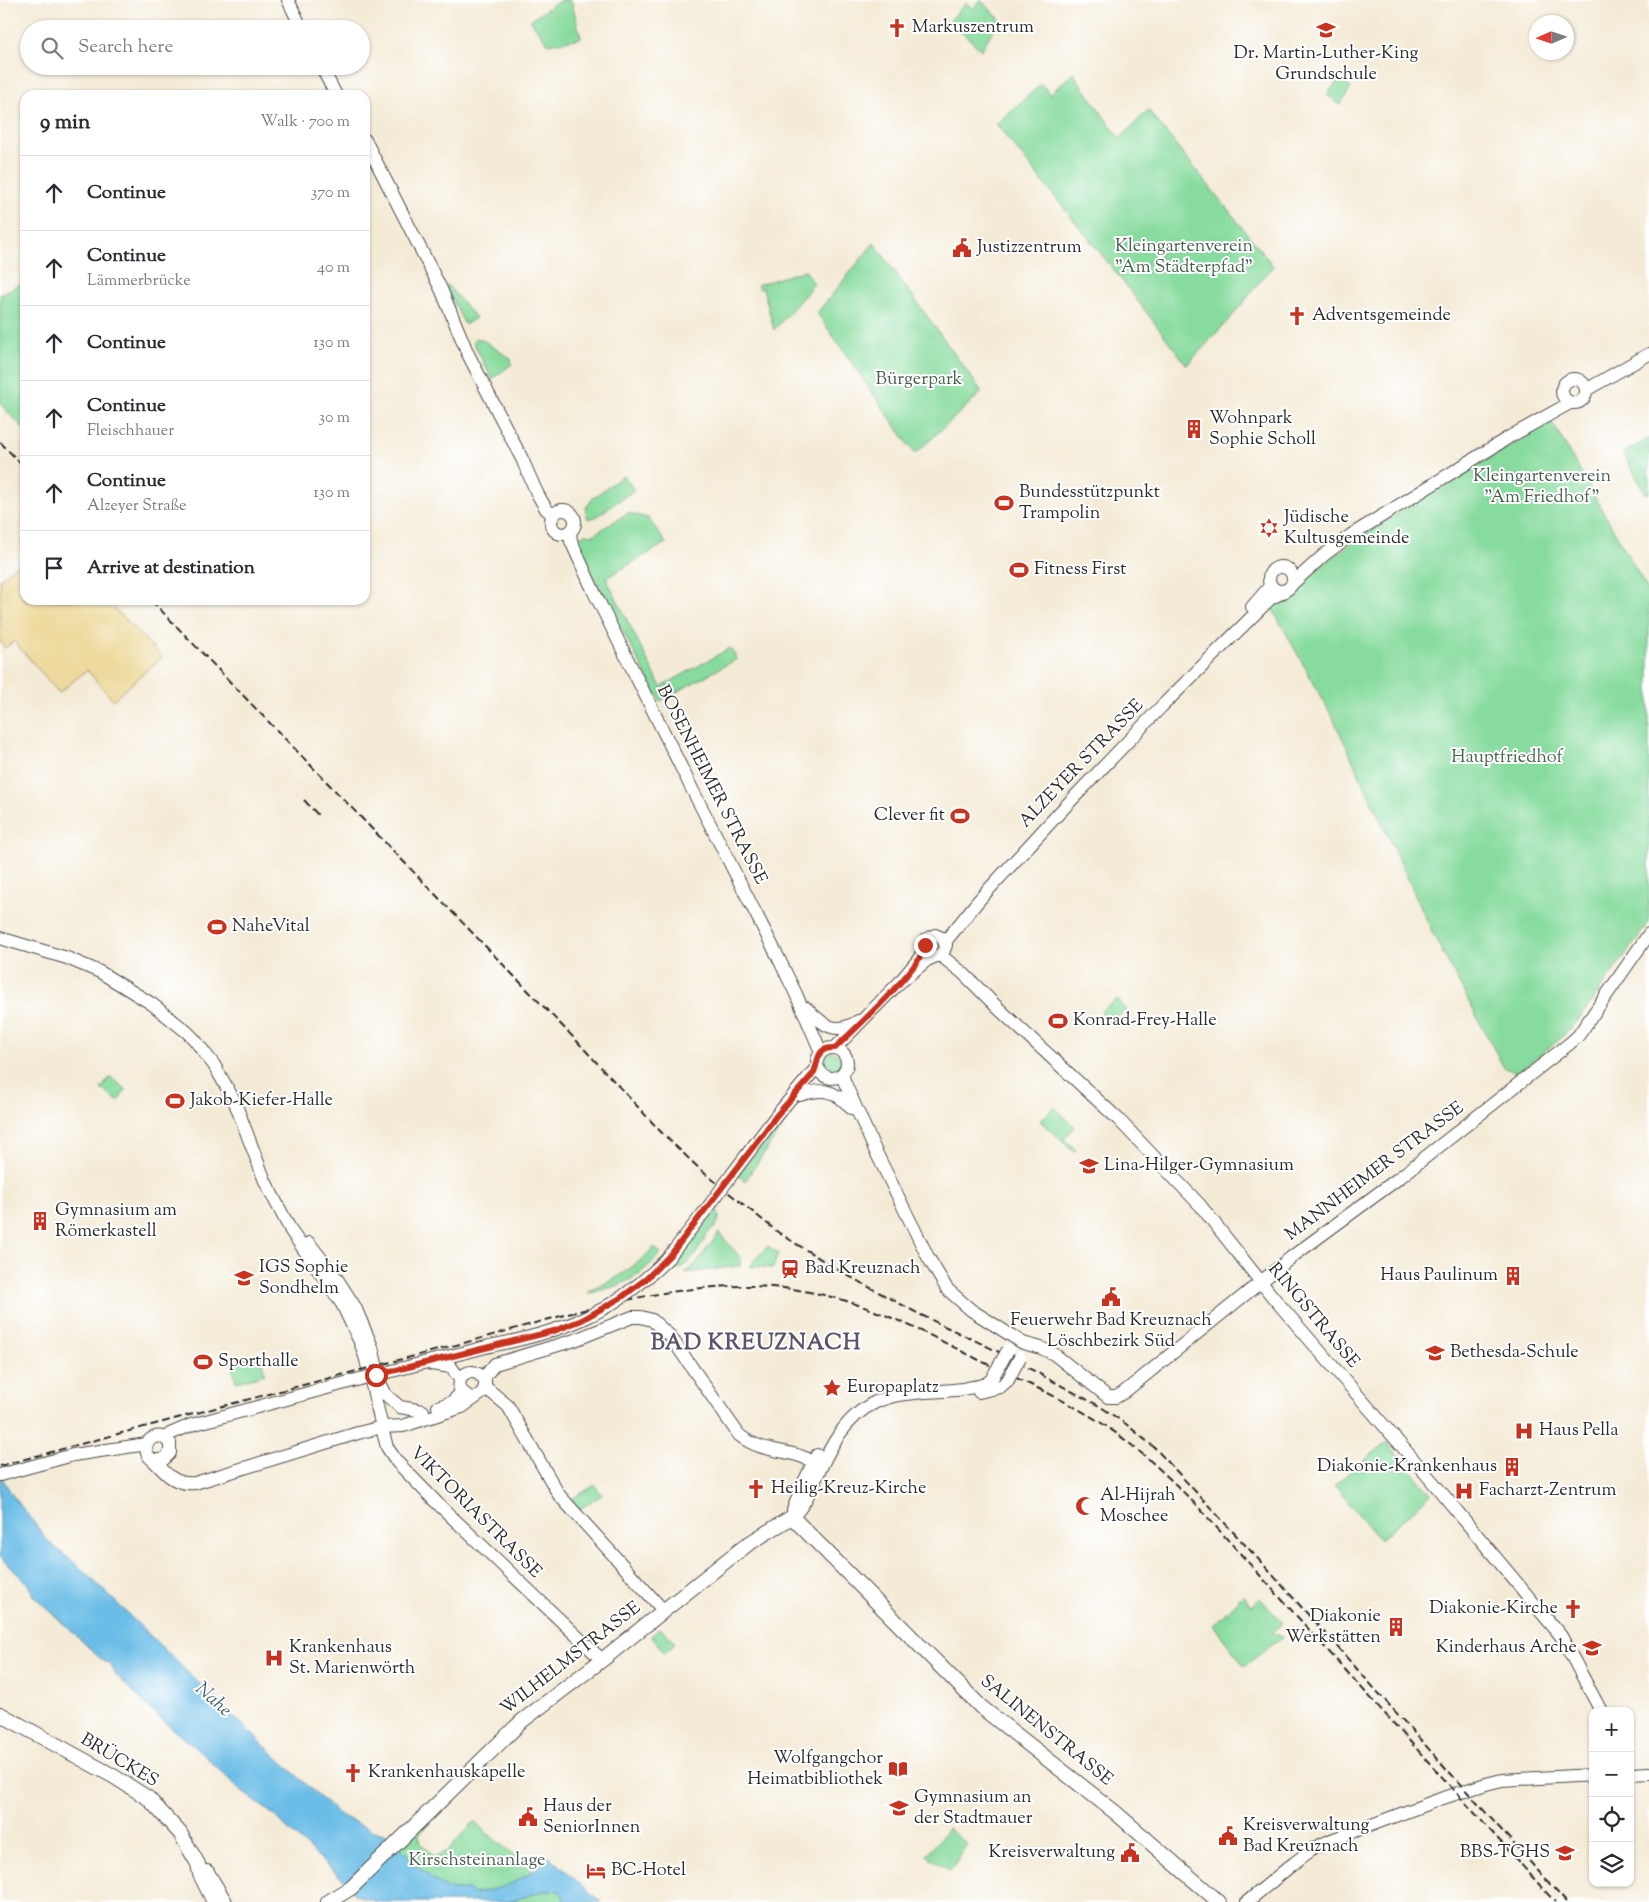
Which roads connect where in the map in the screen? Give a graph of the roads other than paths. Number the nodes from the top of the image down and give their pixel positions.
1 (288, 0) edge
2 (295, 0) edge
3 (298, 20) edge
4 (305, 20) edge
5 (326, 75) edge
6 (332, 75) edge
7 (333, 90) edge
8 (340, 90) edge
9 (370, 150) edge
10 (370, 164) edge
11 (462, 339) junction
12 (1649, 354) edge
13 (1584, 385) junction
14 (1566, 398) junction
15 (556, 514) junction
16 (565, 532) junction
17 (1324, 555) junction
18 (1288, 570) junction
19 (1271, 585) junction
20 (1289, 587) junction
21 (594, 592) junction
22 (1212, 654) junction
23 (1649, 934) edge
24 (0, 938) edge
25 (938, 948) junction
26 (796, 994) junction
27 (806, 1008) junction
28 (874, 1010) junction
29 (832, 1050) junction
30 (829, 1073) junction
31 (800, 1095) junction
32 (851, 1108) junction
33 (862, 1122) junction
34 (757, 1142) junction
35 (282, 1213) junction
36 (1262, 1283) junction
37 (1010, 1334) junction
38 (1023, 1342) junction
39 (486, 1347) junction
40 (1008, 1350) junction
41 (421, 1363) junction
42 (365, 1377) junction
43 (480, 1378) junction
44 (465, 1390) junction
45 (937, 1392) junction
46 (423, 1411) junction
47 (382, 1427) junction
48 (358, 1433) junction
49 (168, 1446) junction
50 (387, 1446) junction
51 (149, 1452) junction
52 (815, 1466) junction
53 (0, 1475) edge
54 (176, 1481) junction
55 (790, 1515) junction
56 (663, 1610) junction
57 (602, 1660) junction
58 (1599, 1707) edge
59 (0, 1714) edge
60 (1634, 1771) edge
61 (1649, 1773) edge
62 (1589, 1775) edge
63 (198, 1864) junction
64 (212, 1900) edge
65 (225, 1902) edge
66 (328, 1902) edge
67 (1219, 1902) edge
68 (1247, 1902) edge

1 - 3 street
2 - 4 street
5 - 7 street
6 - 8 street
9 - 11 street
10 - 11 street
11 - 15 street
12 - 13 street
13 - 14 street
13 - 14 street
14 - 17 street, ALZEYER STRASSE
15 - 16 street
15 - 16 street
16 - 21 street, BOSENHEIMER STRASSE
16 - 21 street, BOSENHEIMER STRASSE
17 - 18 street, ALZEYER STRASSE
17 - 20 street, ALZEYER STRASSE
18 - 19 street, ALZEYER STRASSE
18 - 20 street
19 - 20 street
19 - 22 street, ALZEYER STRASSE
20 - 22 street, ALZEYER STRASSE
21 - 26 street, BOSENHEIMER STRASSE
22 - 25 street, ALZEYER STRASSE
23 - 36 street, MANNHEIMER STRASSE
24 - 35 street
25 - 28 street, ALZEYER STRASSE
25 - 36 street, RINGSTRASSE
26 - 27 street, BOSENHEIMER STRASSE
26 - 29 street, BOSENHEIMER STRASSE
27 - 28 street
27 - 29 street, BOSENHEIMER STRASSE
28 - 29 street, ALZEYER STRASSE
29 - 30 street
29 - 30 street
30 - 31 street
30 - 32 street
30 - 33 street
30 - 34 street
31 - 32 street
31 - 34 street
32 - 33 street
33 - 37 street
34 - 39 street, bridge
35 - 42 street
35 - 46 street
36 - 38 street, MANNHEIMER STRASSE
36 - 58 street, RINGSTRASSE
37 - 38 street
37 - 40 street
38 - 40 street
38 - 45 street, WILHELMSTRASSE, bridge
39 - 41 street
39 - 43 street
40 - 45 street, WILHELMSTRASSE, bridge
41 - 42 street, bridge
41 - 44 street
42 - 47 street, VIKTORIASTRASSE
42 - 48 street
42 - 49 street
43 - 44 street
43 - 44 street
43 - 52 street
43 - 56 street
44 - 46 street
44 - 47 street
45 - 52 street, WILHELMSTRASSE
46 - 47 street
47 - 48 street
47 - 50 street, VIKTORIASTRASSE
48 - 50 street
48 - 54 street
49 - 51 street
49 - 51 street
49 - 54 street
50 - 57 street, VIKTORIASTRASSE
51 - 53 street
51 - 54 street
52 - 55 street, WILHELMSTRASSE
55 - 56 main road, WILHELMSTRASSE
55 - 67 main road, SALINENSTRASSE
56 - 57 main road, WILHELMSTRASSE
57 - 66 main road, WILHELMSTRASSE
59 - 63 main road, BRÜCKES
60 - 61 street
62 - 68 street
63 - 64 main road, BRÜCKES
63 - 65 main road, BRÜCKES

